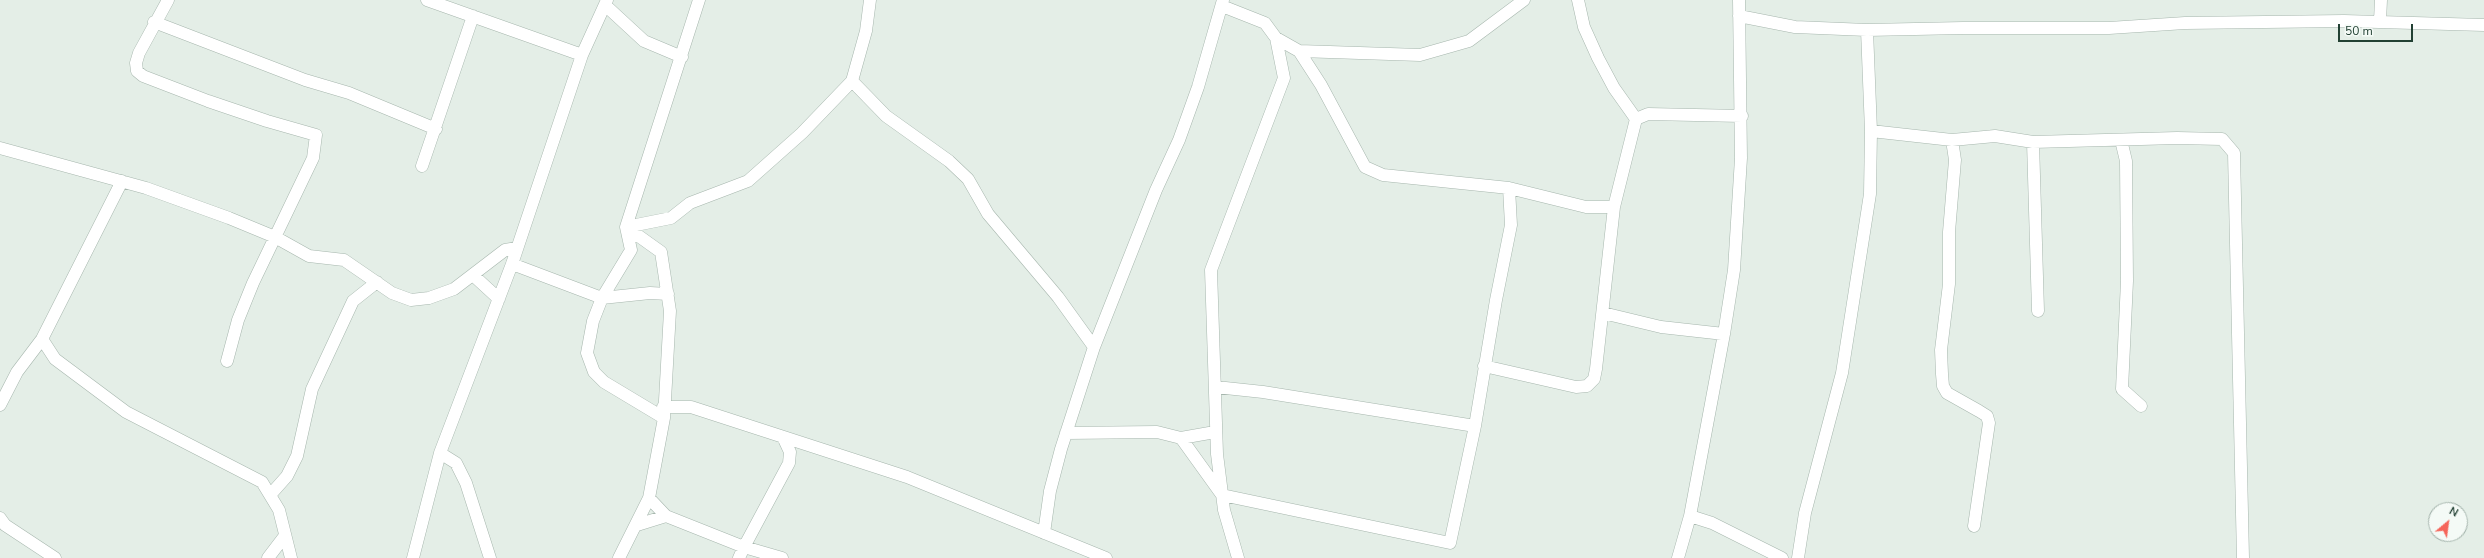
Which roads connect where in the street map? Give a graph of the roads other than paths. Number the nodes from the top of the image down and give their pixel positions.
1 (168, 0) edge
2 (427, 0) edge
3 (699, 0) edge
4 (870, 0) edge
5 (1524, 0) edge
6 (1578, 0) edge
7 (1739, 0) edge
8 (2381, 0) edge
9 (606, 3) edge
10 (1222, 3) edge
11 (473, 16) junction
12 (1739, 16) junction
13 (2380, 20) junction
14 (154, 22) junction
15 (2484, 25) edge
16 (1867, 30) junction
17 (1276, 38) junction
18 (1299, 51) junction
19 (582, 55) junction
20 (682, 57) junction
21 (852, 81) junction
22 (1742, 116) junction
23 (1636, 119) junction
24 (436, 129) junction
25 (1871, 131) junction
26 (1952, 140) junction
27 (2121, 140) junction
28 (2033, 142) junction
29 (0, 148) edge
30 (422, 166) dead end
31 (122, 181) junction
32 (1509, 188) junction
33 (1614, 207) junction
34 (626, 227) junction
35 (275, 237) junction
36 (517, 248) junction
37 (512, 264) junction
38 (474, 276) junction
39 (377, 282) junction
40 (668, 294) junction
41 (602, 298) junction
42 (499, 299) junction
43 (2038, 311) dead end
44 (1603, 313) junction
45 (1724, 334) junction
46 (42, 339) junction
47 (1094, 347) junction
48 (227, 361) dead end
49 (1484, 366) junction
50 (1216, 387) junction
51 (0, 405) edge
52 (2141, 406) dead end
53 (663, 412) junction
54 (1475, 426) junction
55 (1215, 432) junction
56 (1066, 433) junction
57 (783, 437) junction
58 (1181, 438) junction
59 (440, 453) junction
60 (271, 494) junction
61 (1222, 495) junction
62 (649, 498) junction
63 (666, 516) junction
64 (1690, 516) junction
65 (0, 518) edge
66 (637, 525) junction
67 (1974, 526) dead end
68 (1044, 533) junction
69 (284, 537) junction
70 (744, 546) junction
71 (55, 558) edge
72 (268, 558) edge
73 (291, 558) edge
74 (413, 558) edge
75 (490, 558) edge
76 (619, 558) edge
77 (739, 558) edge
78 (782, 558) edge
79 (1107, 558) edge
80 (1238, 558) edge
81 (1678, 558) edge
82 (1782, 558) edge
83 (1798, 558) edge
84 (2243, 558) edge

1 - 14 street
2 - 11 street
3 - 20 street
4 - 21 street
5 - 18 street
6 - 23 street
7 - 12 street
8 - 13 street
9 - 19 street
9 - 20 street
10 - 17 street
10 - 47 street
11 - 19 street
11 - 24 street
12 - 16 street
12 - 22 street
13 - 15 street
13 - 16 street
14 - 24 street
14 - 35 street
16 - 25 street
17 - 18 street
17 - 50 street
18 - 32 street
19 - 36 street
20 - 34 street
21 - 34 street
21 - 47 street
22 - 23 street
22 - 45 street
23 - 33 street
24 - 30 street
25 - 26 street
25 - 83 street
26 - 28 street
26 - 67 street
27 - 28 street
27 - 52 street
27 - 84 street
28 - 43 street
29 - 31 street
31 - 35 street
31 - 46 street
32 - 33 street
32 - 49 street
33 - 44 street
34 - 40 street
34 - 41 street
35 - 39 street
35 - 48 street
36 - 37 street
36 - 38 street
37 - 41 street
37 - 42 street
38 - 39 street
38 - 42 street
39 - 60 street
40 - 41 street
40 - 53 street
41 - 53 street
42 - 59 street
44 - 45 street
44 - 49 street
45 - 64 street
46 - 51 street
46 - 60 street
47 - 56 street
49 - 54 street
50 - 54 street
50 - 55 street
53 - 57 street
53 - 62 street
54 - 61 street
55 - 58 street
55 - 61 street
56 - 58 street
56 - 68 street
57 - 68 street
57 - 70 street
58 - 61 street
59 - 74 street
59 - 75 street
60 - 69 street
61 - 80 street
62 - 63 street
62 - 66 street
63 - 66 street
63 - 70 street
64 - 81 street
64 - 82 street
65 - 71 street
66 - 76 street
68 - 79 street
69 - 72 street
69 - 73 street
70 - 77 street
70 - 78 street

